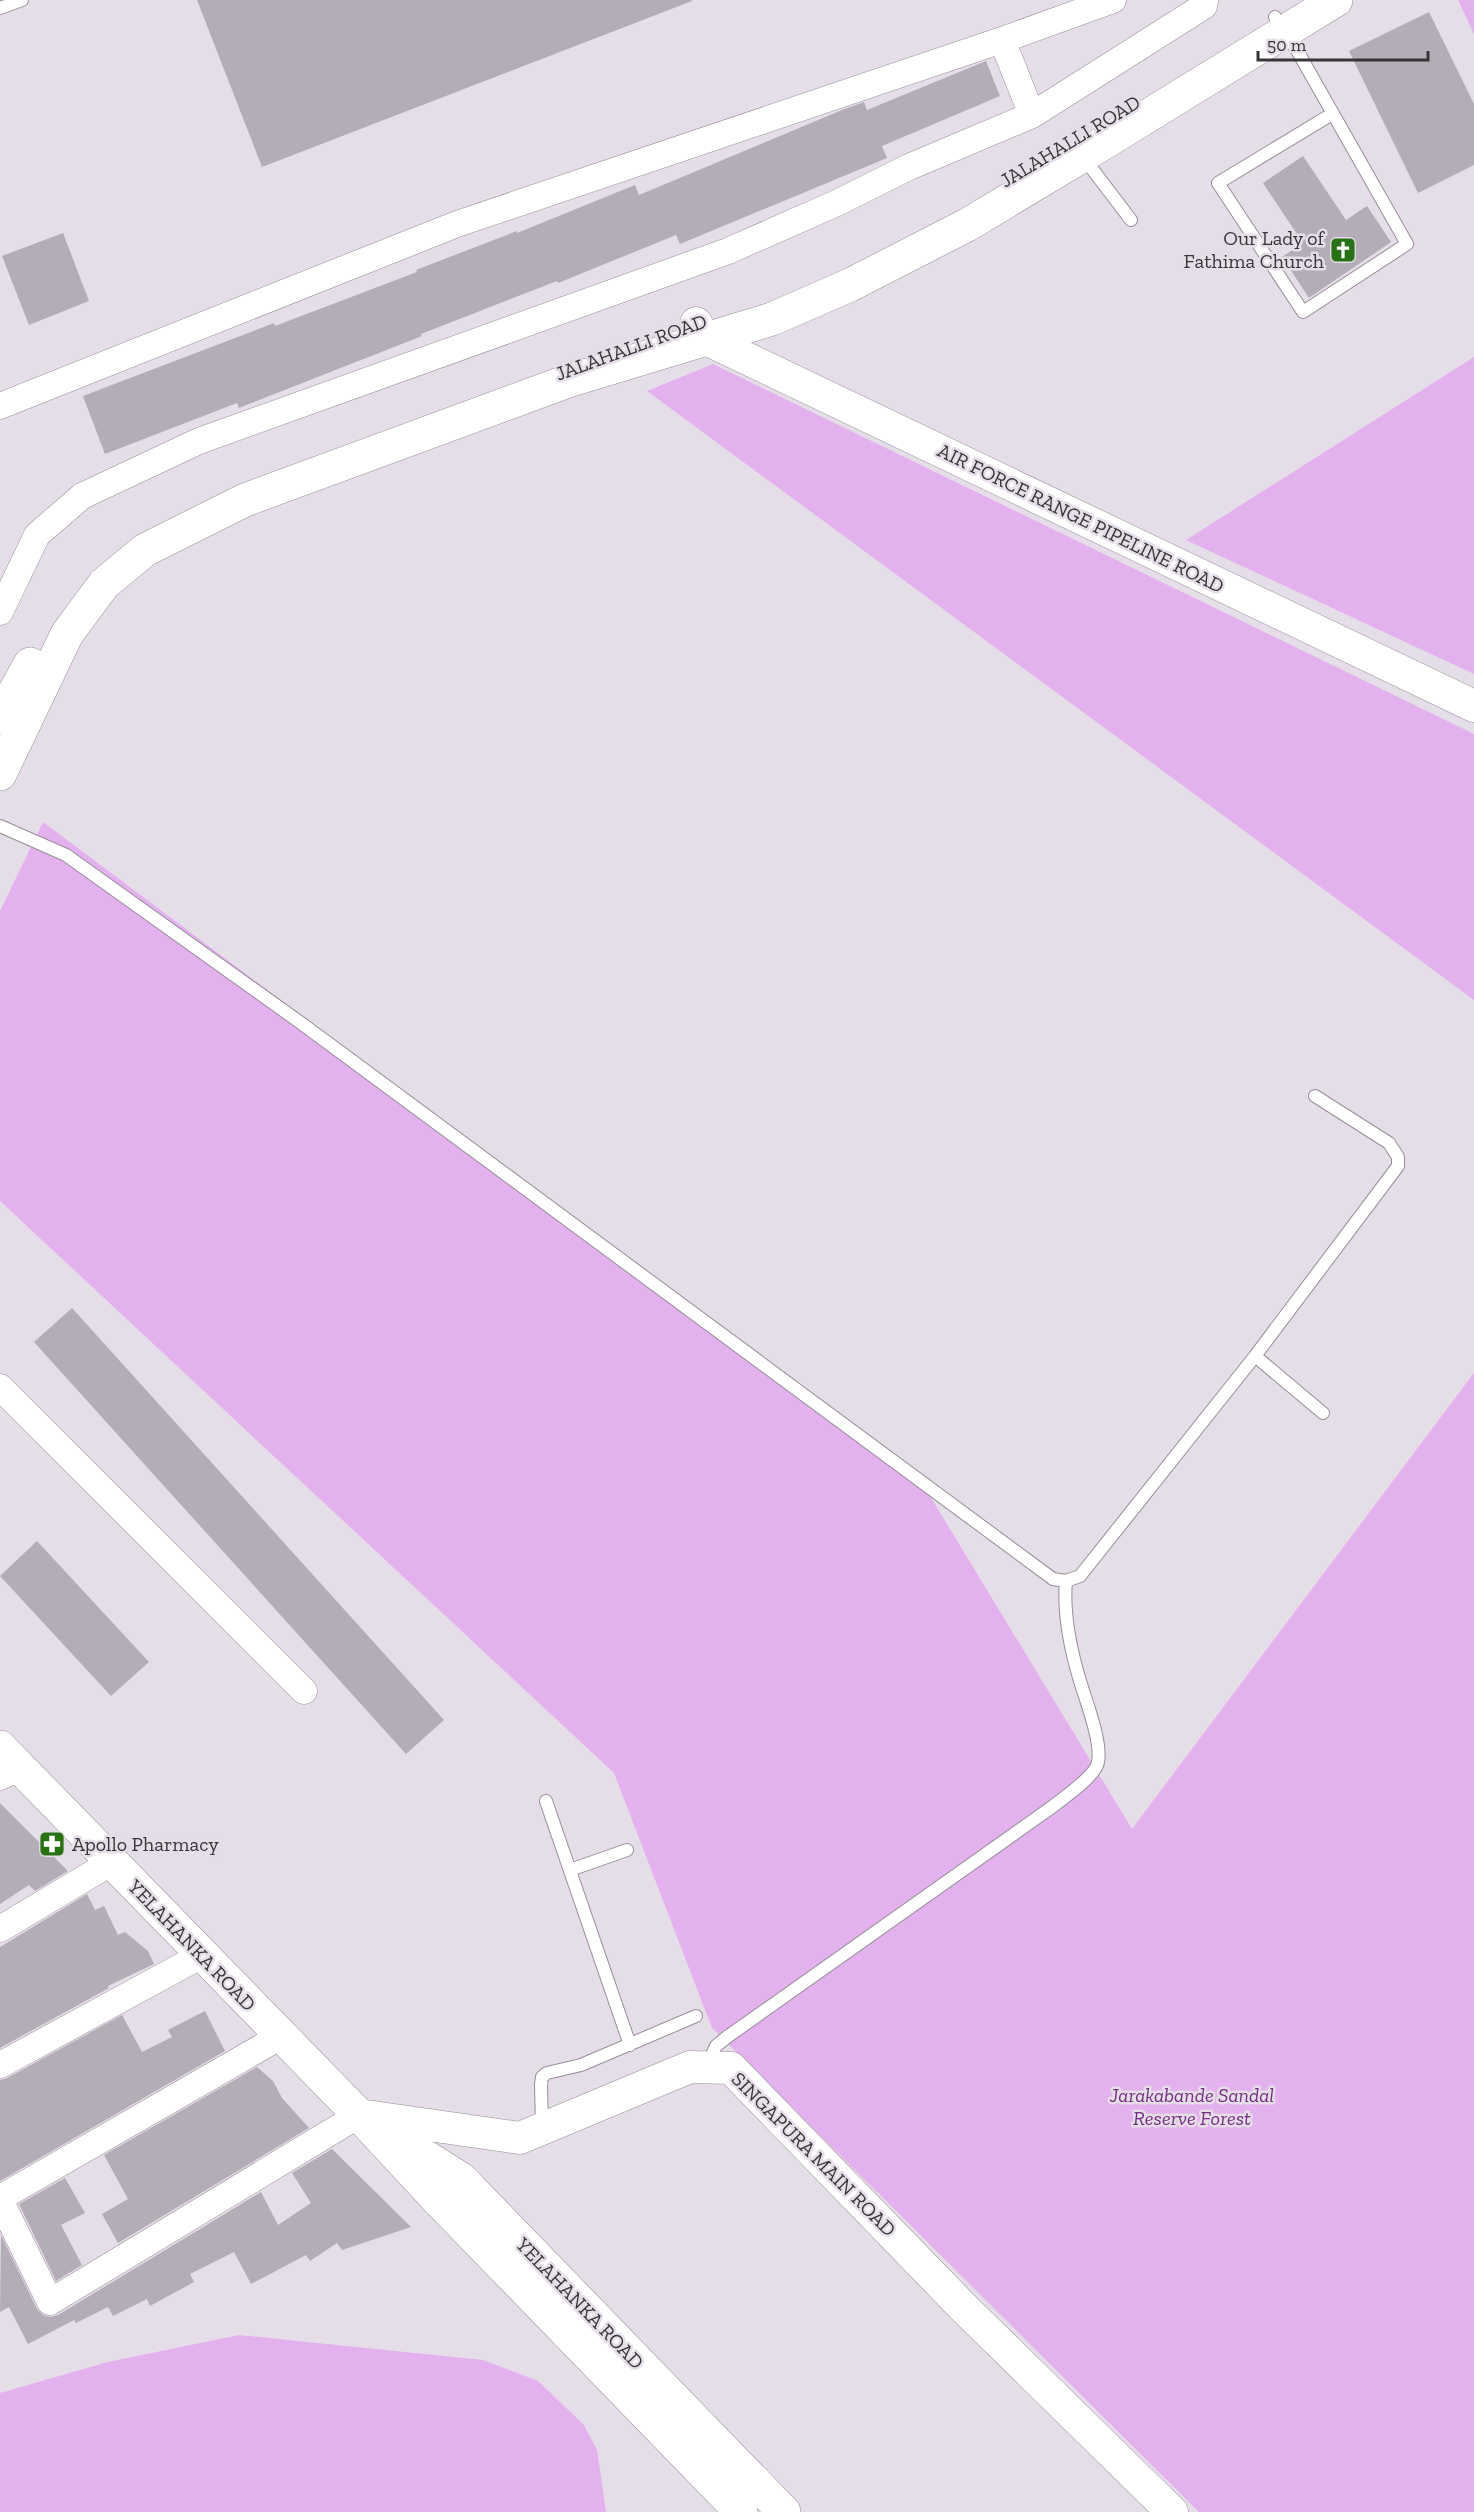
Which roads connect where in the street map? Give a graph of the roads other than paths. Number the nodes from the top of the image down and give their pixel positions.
1 (22, 0) edge
2 (1113, 0) edge
3 (1205, 0) edge
4 (1336, 0) edge
5 (0, 8) edge
6 (1287, 17) edge
7 (1002, 40) junction
8 (1332, 114) junction
9 (1032, 116) junction
10 (1083, 156) junction
11 (1131, 220) dead end
12 (700, 330) junction
13 (0, 406) edge
14 (0, 612) edge
15 (1474, 706) edge
16 (0, 717) edge
17 (0, 774) edge
18 (0, 826) edge
19 (1315, 1096) dead end
20 (1255, 1356) junction
21 (0, 1387) edge
22 (1323, 1413) dead end
23 (1066, 1581) junction
24 (304, 1690) dead end
25 (7, 1764) edge
26 (546, 1801) dead end
27 (627, 1851) dead end
28 (112, 1862) junction
29 (570, 1870) junction
30 (0, 1929) edge
31 (202, 1956) junction
32 (696, 2016) dead end
33 (280, 2036) junction
34 (630, 2044) junction
35 (0, 2066) edge
36 (706, 2067) junction
37 (359, 2115) junction
38 (543, 2128) junction
39 (0, 2199) edge
40 (741, 2512) edge
41 (784, 2512) edge
42 (1172, 2512) edge

1 - 5 lane
2 - 7 street
3 - 9 street
4 - 6 main road
6 - 8 lane
6 - 10 main road
6 - 12 main road, JALAHALLI ROAD
7 - 9 street
7 - 13 street
8 - 8 lane
9 - 14 street
10 - 11 lane
10 - 12 main road
12 - 15 street, AIR FORCE RANGE PIPELINE ROAD
12 - 16 main road, JALAHALLI ROAD
12 - 17 main road, JALAHALLI ROAD
18 - 23 lane
19 - 20 lane
20 - 22 lane
20 - 23 lane
21 - 24 street
23 - 36 lane
25 - 28 main road, YELAHANKA ROAD
26 - 29 lane
27 - 29 lane
28 - 30 street
28 - 31 main road, YELAHANKA ROAD
29 - 34 lane
31 - 33 main road, YELAHANKA ROAD
31 - 35 street
32 - 34 lane
33 - 37 main road, YELAHANKA ROAD
33 - 39 street
34 - 38 lane
36 - 38 street, SINGAPURA MAIN ROAD
36 - 42 street, SINGAPURA MAIN ROAD
37 - 38 street, SINGAPURA MAIN ROAD
37 - 39 street
37 - 40 main road, YELAHANKA ROAD
37 - 41 main road, YELAHANKA ROAD

